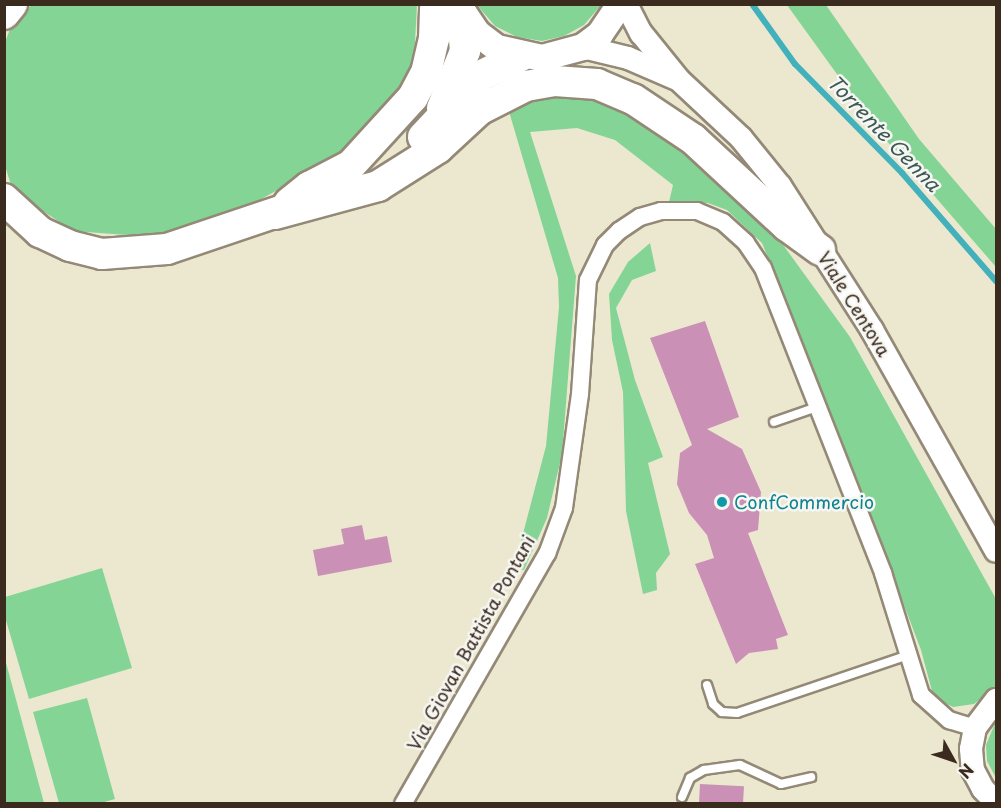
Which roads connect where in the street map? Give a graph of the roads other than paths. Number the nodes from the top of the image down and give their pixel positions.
1 (12, 4) edge
2 (620, 4) edge
3 (626, 4) edge
4 (452, 7) edge
5 (4, 14) edge
6 (582, 47) junction
7 (521, 56) junction
8 (679, 80) junction
9 (432, 126) junction
10 (4, 199) edge
11 (275, 214) junction
12 (820, 250) junction
13 (817, 406) junction
14 (774, 422) dead end
15 (996, 551) edge
16 (908, 655) junction
17 (707, 685) dead end
18 (996, 700) edge
19 (975, 728) junction
20 (811, 777) dead end
21 (682, 797) dead end
22 (996, 802) edge
23 (403, 804) edge

1 - 5 highway
2 - 6 main road
3 - 8 main road
4 - 7 main road
4 - 9 highway
4 - 11 highway
6 - 7 main road
6 - 8 main road
7 - 9 highway
8 - 12 main road, Viale Centova
9 - 11 highway
10 - 11 highway
11 - 12 highway
12 - 15 main road, Viale Centova
13 - 14 lane
13 - 16 street, Via Giovan Battista Pontani
13 - 23 street, Via Giovan Battista Pontani
16 - 17 lane
16 - 19 street, Via Giovan Battista Pontani
18 - 19 main road
19 - 22 main road
20 - 21 lane

